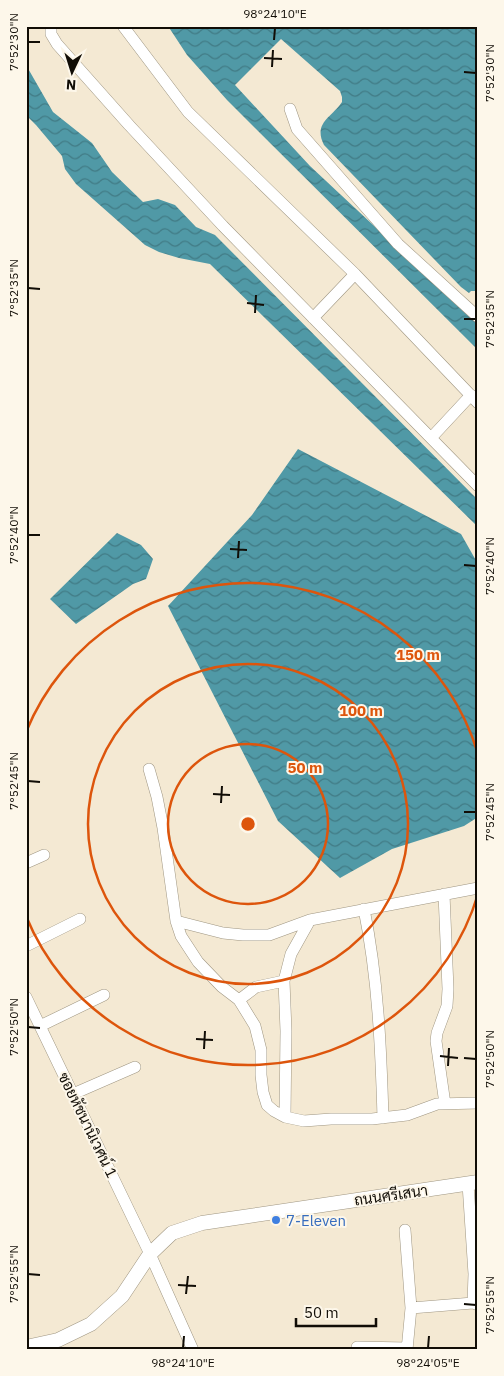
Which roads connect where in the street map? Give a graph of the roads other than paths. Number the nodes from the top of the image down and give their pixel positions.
1 (123, 26) edge
2 (51, 27) edge
3 (290, 109) dead end
4 (355, 274) junction
5 (477, 317) edge
6 (313, 318) junction
7 (474, 399) edge
8 (430, 438) junction
9 (478, 486) edge
10 (149, 769) dead end
11 (44, 855) dead end
12 (26, 863) edge
13 (478, 888) edge
14 (444, 894) junction
15 (364, 910) junction
16 (80, 919) dead end
17 (310, 920) junction
18 (176, 921) junction
19 (26, 946) edge
20 (284, 982) junction
21 (104, 995) dead end
22 (26, 996) edge
23 (239, 1000) junction
24 (40, 1026) junction
25 (135, 1067) dead end
26 (73, 1094) junction
27 (478, 1103) edge
28 (445, 1104) junction
29 (285, 1117) junction
30 (383, 1118) junction
31 (473, 1183) edge
32 (405, 1230) dead end
33 (150, 1254) junction
34 (475, 1304) edge
35 (411, 1308) junction
36 (26, 1347) edge
37 (45, 1347) edge
38 (357, 1347) dead end
39 (407, 1349) edge
40 (193, 1350) edge

1 - 4 street
2 - 6 street
3 - 5 street
4 - 6 street
4 - 7 street
6 - 8 street
7 - 8 street
8 - 9 street
10 - 18 street
11 - 12 street
13 - 14 street
14 - 15 street
14 - 28 street
15 - 17 street
15 - 30 street
16 - 19 street
17 - 18 street
17 - 20 street
18 - 23 street
20 - 23 street
20 - 29 street
21 - 24 street
22 - 24 street, ซอยหัชนานิเวศน์ 1
23 - 29 street
24 - 26 street, ซอยหัชนานิเวศน์ 1
25 - 26 street
26 - 33 street, ซอยหัชนานิเวศน์ 1
27 - 28 street
28 - 30 street
29 - 30 street
31 - 33 street, ถนนศรีเสนา
31 - 34 street
32 - 35 street
33 - 37 street, ถนนศรีเสนา
33 - 40 street
34 - 35 street
35 - 39 street
36 - 37 street, ถนนศรีเสนา
38 - 39 street

